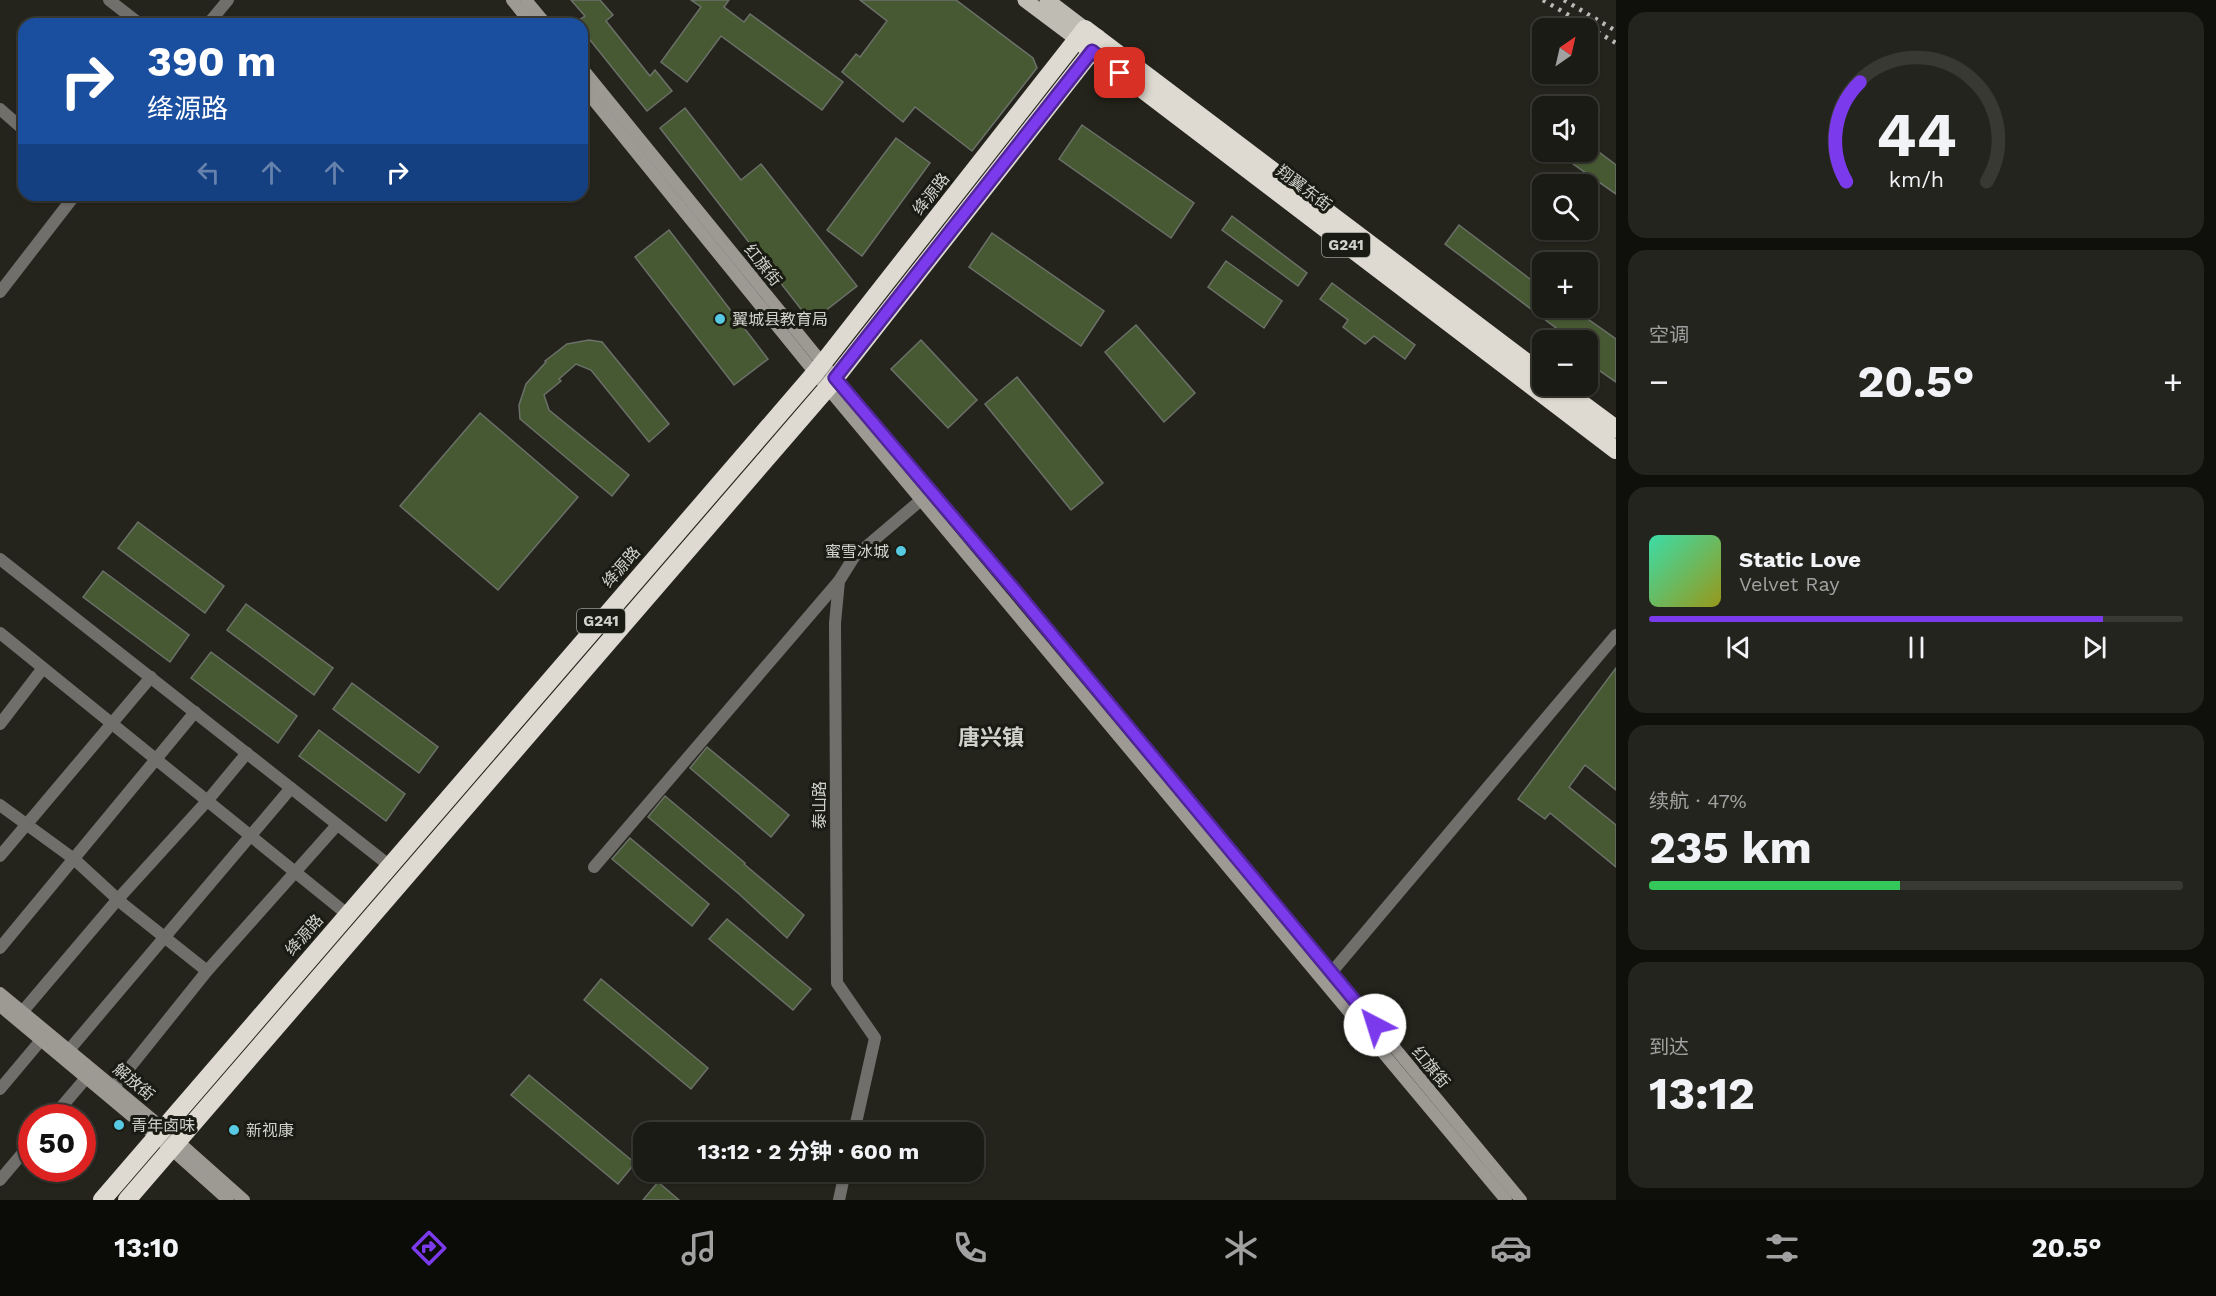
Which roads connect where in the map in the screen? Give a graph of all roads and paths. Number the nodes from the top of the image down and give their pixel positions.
1 (110, 0) edge
2 (228, 0) edge
3 (512, 0) edge
4 (526, 0) edge
5 (1025, 0) edge
6 (1047, 0) edge
7 (132, 18) edge
8 (213, 18) edge
9 (526, 18) edge
10 (541, 18) edge
11 (1088, 39) junction
12 (588, 76) edge
13 (588, 93) edge
14 (0, 109) edge
15 (18, 125) edge
16 (70, 201) edge
17 (0, 292) edge
18 (1532, 367) edge
19 (818, 368) junction
20 (831, 383) junction
21 (1571, 396) edge
22 (1616, 429) edge
23 (1616, 450) edge
24 (921, 500) junction
25 (0, 559) edge
26 (839, 580) junction
27 (0, 633) edge
28 (1616, 635) edge
29 (43, 668) junction
30 (151, 677) junction
31 (195, 712) junction
32 (0, 723) edge
33 (112, 724) junction
34 (247, 753) junction
35 (157, 758) junction
36 (291, 788) junction
37 (208, 800) junction
38 (0, 805) edge
39 (337, 825) junction
40 (26, 826) junction
41 (250, 835) junction
42 (0, 856) edge
43 (74, 859) junction
44 (390, 866) junction
45 (594, 867) dead end
46 (295, 872) junction
47 (118, 899) junction
48 (347, 914) junction
49 (164, 936) junction
50 (0, 948) edge
51 (207, 971) junction
52 (1331, 973) junction
53 (1, 998) edge
54 (22, 1011) junction
55 (45, 1036) junction
56 (69, 1050) junction
57 (89, 1074) junction
58 (114, 1088) junction
59 (0, 1089) edge
60 (64, 1104) edge
61 (856, 1122) edge
62 (159, 1132) junction
63 (174, 1145) junction
64 (18, 1159) edge
65 (0, 1180) edge
66 (843, 1182) edge
67 (102, 1200) edge
68 (128, 1200) edge
69 (228, 1200) edge
70 (244, 1200) edge
71 (839, 1200) edge
72 (1506, 1200) edge
73 (1521, 1200) edge

1 - 7 street
2 - 8 street
3 - 9 main road
4 - 10 main road
5 - 11 main road, 翔翼东街
6 - 11 main road, 翔翼东街
11 - 18 highway, 翔翼东街 / G241
11 - 19 highway, 绛源路 / G241
11 - 20 highway, G241
11 - 23 highway, 翔翼东街 / G241
12 - 19 main road, 红旗街
13 - 19 main road, 红旗街
14 - 15 street
16 - 17 street
19 - 20 main road, 红旗街
19 - 44 highway, 绛源路 / G241
20 - 24 main road, 红旗街
20 - 52 main road, 红旗街
20 - 63 highway, G241
21 - 22 highway
24 - 26 street
24 - 72 main road, 红旗街
25 - 30 street
26 - 45 street
26 - 61 street, 泰山路
27 - 29 street
28 - 52 street
29 - 32 street
29 - 33 street
30 - 31 street
30 - 33 street
31 - 34 street
31 - 35 street
33 - 35 street
33 - 40 street
34 - 36 street
34 - 37 street
35 - 37 street
35 - 43 street
36 - 39 street
36 - 41 street
37 - 41 street
37 - 47 street
38 - 40 street
39 - 44 street
39 - 46 street
40 - 42 street
40 - 43 street
41 - 46 street
41 - 49 street
43 - 47 street
43 - 50 street
44 - 48 highway, 绛源路 / G241
46 - 48 street
46 - 51 street
47 - 49 street
47 - 54 street
48 - 62 highway, 绛源路 / G241
49 - 51 street
49 - 56 street
51 - 58 street
52 - 73 main road, 红旗街
53 - 54 main road, 解放街
53 - 55 main road
54 - 55 main road, 解放街
55 - 56 main road, 解放街
55 - 57 main road
55 - 59 street
56 - 57 main road, 解放街
57 - 58 main road, 解放街
57 - 60 street
57 - 62 main road
58 - 62 main road, 解放街
62 - 63 main road
62 - 67 highway, 绛源路 / G241
63 - 68 highway, G241
63 - 69 main road
63 - 70 main road
64 - 65 street
66 - 71 street

